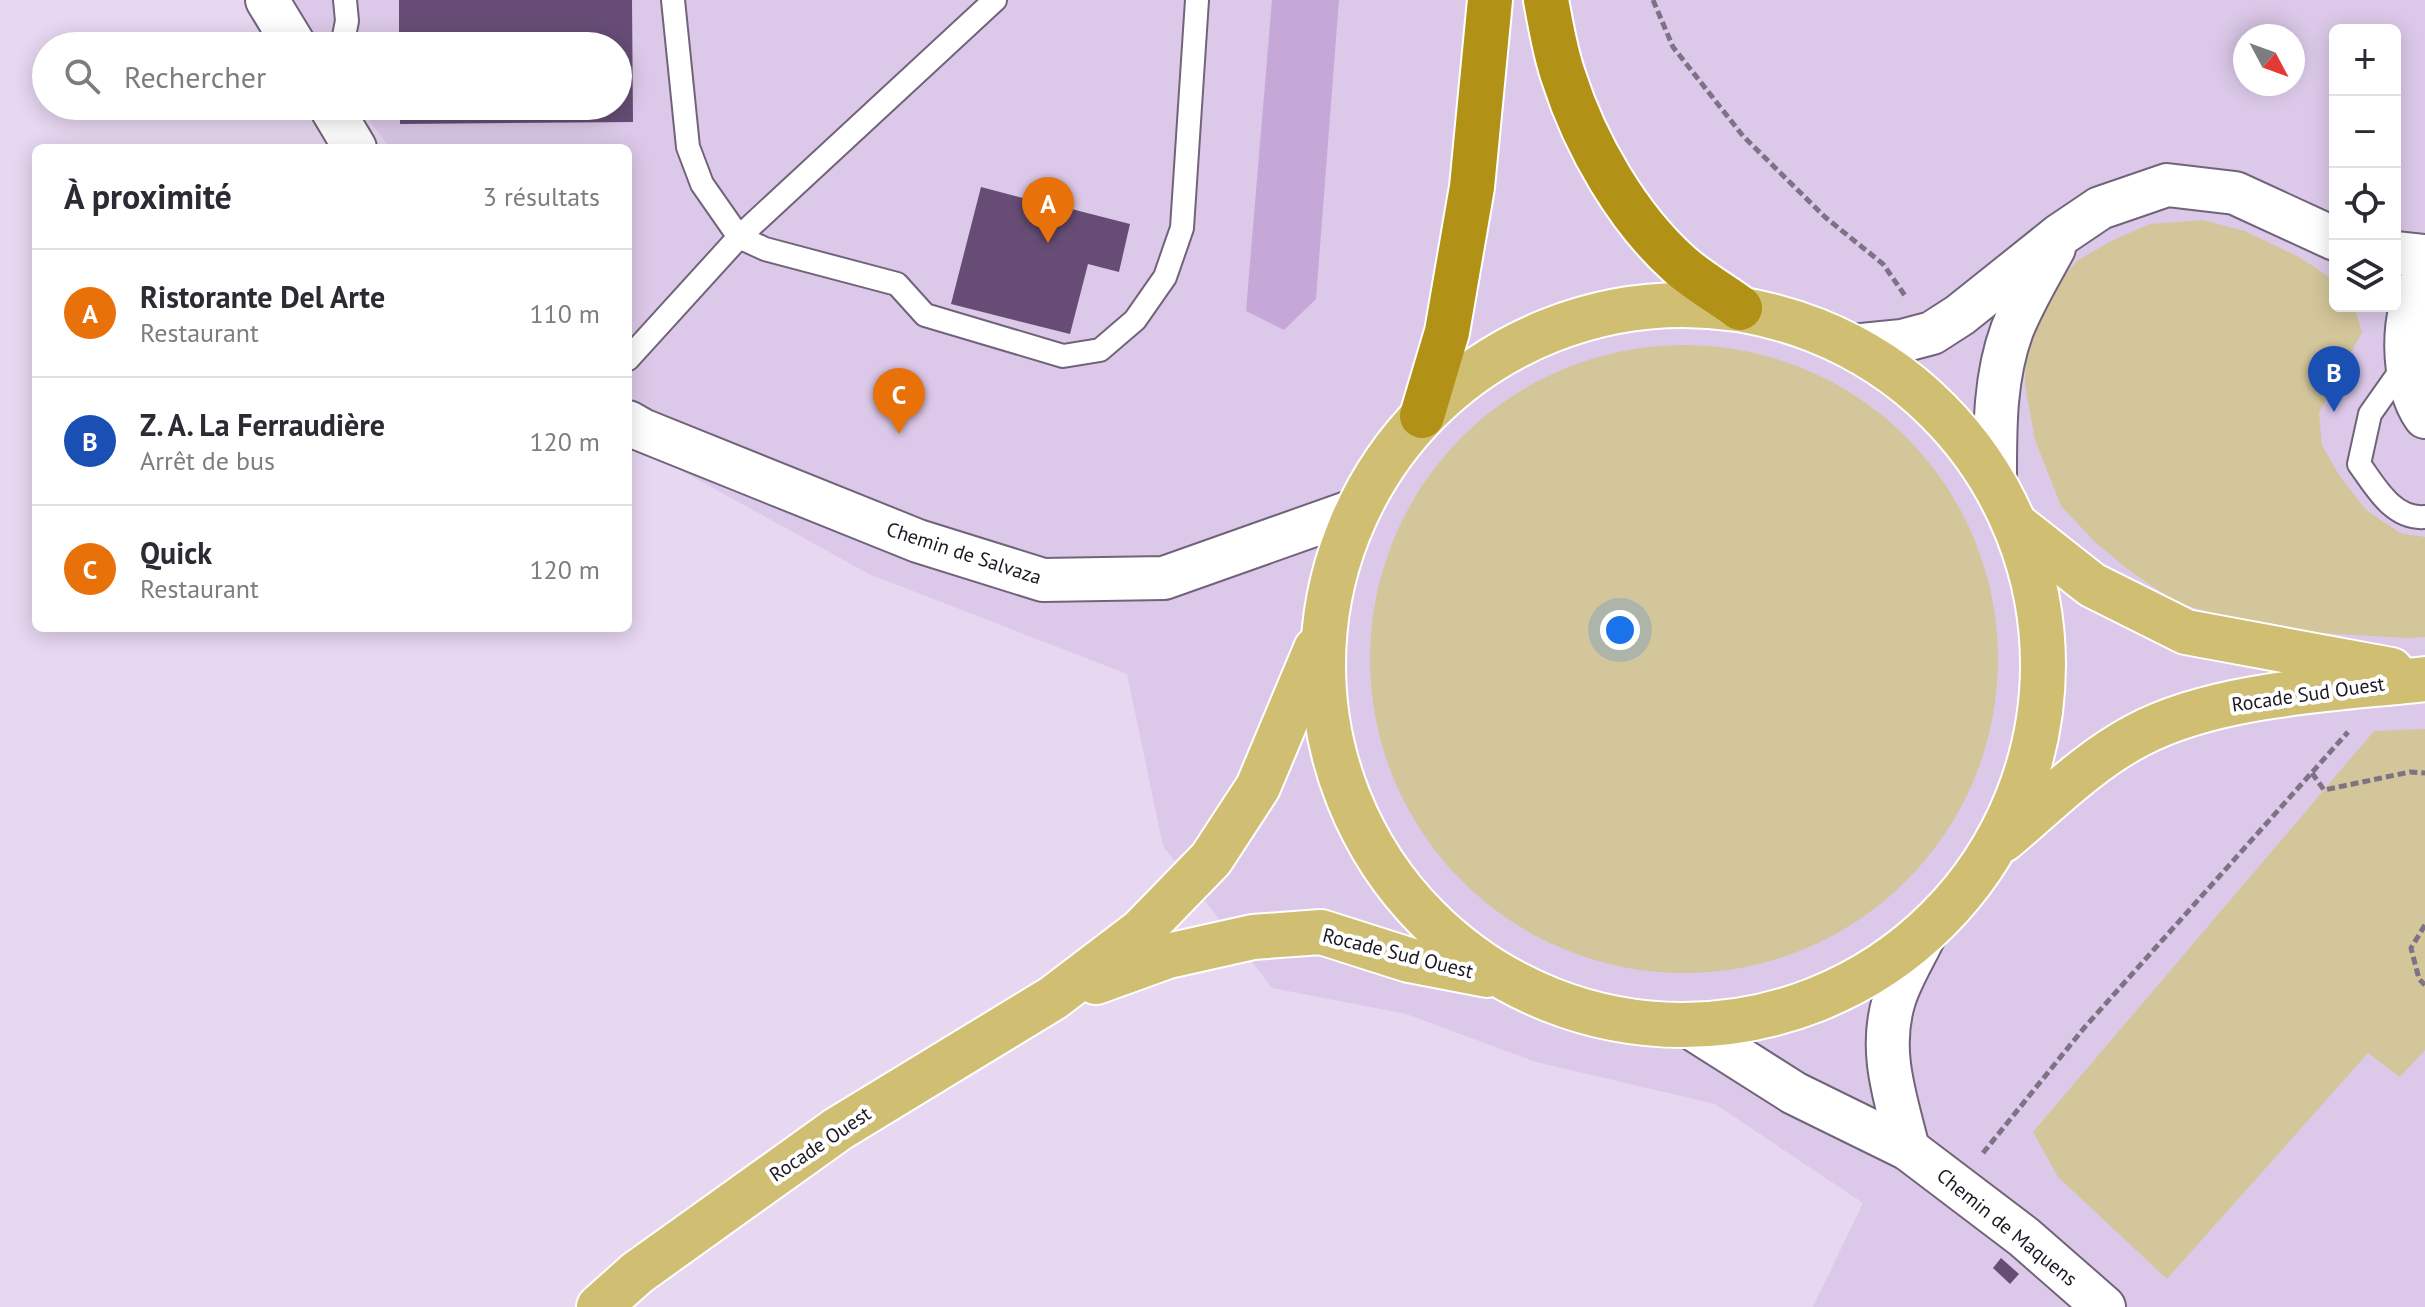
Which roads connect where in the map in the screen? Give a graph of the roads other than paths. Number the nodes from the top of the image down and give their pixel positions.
1 (267, 0) edge
2 (345, 0) edge
3 (673, 0) edge
4 (995, 0) edge
5 (1197, 0) edge
6 (1490, 0) edge
7 (1546, 0) edge
8 (286, 32) edge
9 (345, 32) edge
10 (338, 120) edge
11 (353, 144) edge
12 (2060, 235) junction
13 (2329, 236) edge
14 (739, 237) junction
15 (2401, 254) edge
16 (2425, 256) edge
17 (2425, 278) edge
18 (1740, 308) junction
19 (2403, 330) edge
20 (1852, 346) junction
21 (632, 355) edge
22 (1422, 416) junction
23 (2425, 417) edge
24 (632, 424) edge
25 (1995, 482) junction
26 (1356, 510) junction
27 (2425, 517) edge
28 (2017, 526) junction
29 (1323, 632) junction
30 (2425, 677) edge
31 (1995, 847) junction
32 (1926, 932) junction
33 (1499, 978) junction
34 (1053, 998) junction
35 (1690, 1027) junction
36 (1908, 1149) junction
37 (599, 1307) edge
38 (2104, 1307) edge

1 - 8 street
2 - 9 lane
3 - 14 lane
4 - 14 lane
5 - 14 lane
6 - 22 highway
7 - 18 highway
10 - 11 street
12 - 13 street
12 - 20 street
12 - 25 street
14 - 21 lane
15 - 16 street
17 - 19 street
18 - 20 main road
18 - 22 main road
19 - 23 street
19 - 27 lane
20 - 25 main road
22 - 26 main road
24 - 26 street, Chemin de Salvaza
25 - 28 main road
26 - 29 main road
28 - 30 main road, Rocade Sud Ouest
28 - 31 main road
29 - 33 main road
29 - 34 main road
30 - 31 main road, Rocade Sud Ouest
31 - 32 main road
32 - 35 main road
32 - 36 street
33 - 34 main road, Rocade Sud Ouest
33 - 35 main road
34 - 37 main road, Rocade Ouest
35 - 36 street, Chemin de Maquens
36 - 38 street, Chemin de Maquens

